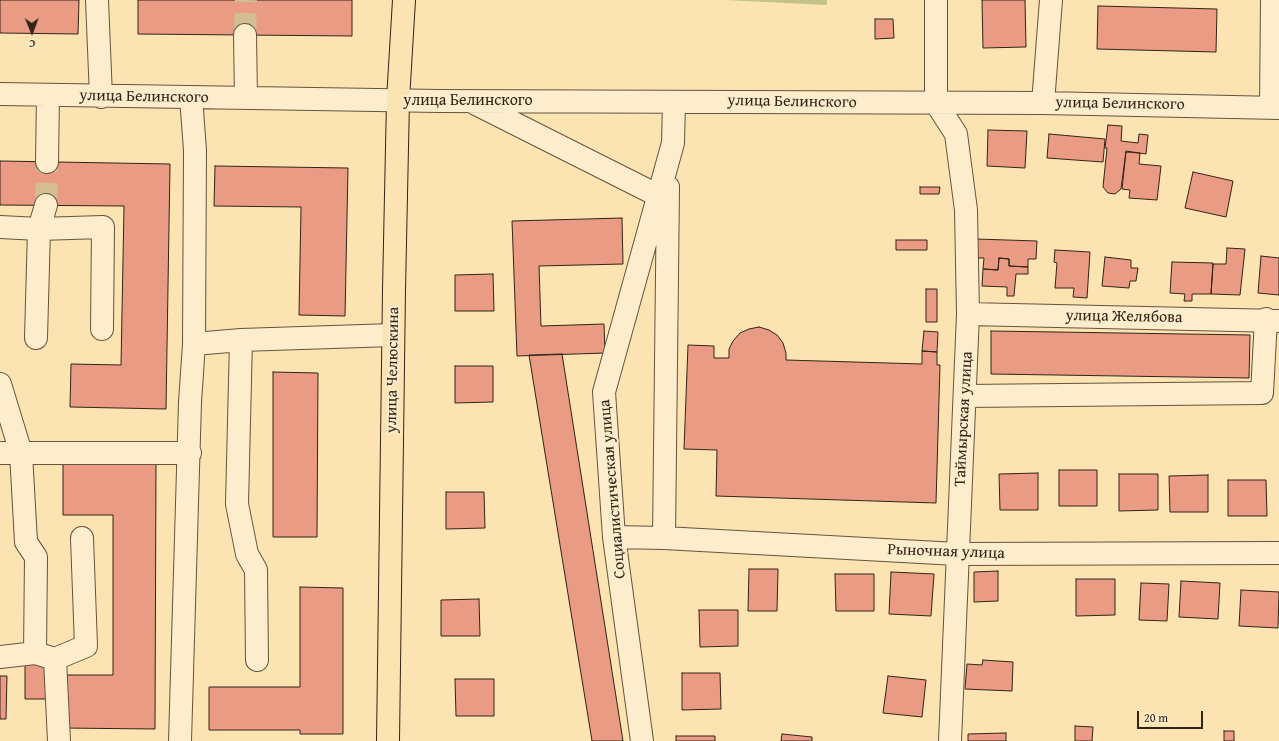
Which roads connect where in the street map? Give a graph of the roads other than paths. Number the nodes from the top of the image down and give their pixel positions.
1 (97, 0) edge
2 (404, 0) edge
3 (936, 0) edge
4 (1051, 0) edge
5 (1272, 0) edge
6 (245, 35) tunnel mouth
7 (0, 94) edge
8 (48, 95) junction
9 (101, 97) junction
10 (191, 97) junction
11 (246, 98) junction
12 (398, 100) junction
13 (470, 101) junction
14 (674, 102) junction
15 (936, 103) junction
16 (1043, 103) junction
17 (1275, 108) edge
18 (668, 157) junction
19 (47, 162) tunnel mouth
20 (657, 195) junction
21 (46, 205) tunnel mouth
22 (0, 227) edge
23 (39, 228) junction
24 (968, 314) junction
25 (1272, 320) edge
26 (102, 329) dead end
27 (393, 335) junction
28 (36, 338) dead end
29 (241, 340) junction
30 (194, 344) junction
31 (0, 384) edge
32 (965, 396) junction
33 (0, 452) edge
34 (21, 453) junction
35 (190, 453) junction
36 (614, 537) junction
37 (82, 538) dead end
38 (664, 538) junction
39 (1279, 553) edge
40 (957, 554) junction
41 (45, 656) junction
42 (0, 657) edge
43 (257, 660) dead end
44 (58, 741) edge
45 (180, 741) edge
46 (388, 741) edge
47 (642, 741) edge
48 (950, 741) edge

1 - 9 street
2 - 12 main road, улица Челюскина
3 - 15 street
4 - 16 street
5 - 17 street
6 - 11 street
7 - 8 street, улица Белинского
8 - 9 street, улица Белинского
8 - 19 street
9 - 10 street, улица Белинского
10 - 11 street, улица Белинского
10 - 30 street
11 - 12 street, улица Белинского
12 - 13 street, улица Белинского
12 - 27 main road, улица Челюскина
13 - 14 street, улица Белинского
13 - 20 street
14 - 15 street, улица Белинского
14 - 18 street, Социалистическая улица
15 - 16 street, улица Белинского
15 - 24 street, Таймырская улица
16 - 17 street, улица Белинского
18 - 20 street, Социалистическая улица
18 - 38 street
20 - 36 street, Социалистическая улица
21 - 23 street
22 - 23 street
23 - 26 street
23 - 28 street
24 - 25 street, улица Желябова
24 - 32 street, Таймырская улица
25 - 32 street
27 - 29 street
27 - 46 main road, улица Челюскина
29 - 30 street
29 - 43 street
30 - 35 street
31 - 34 street
32 - 40 street, Таймырская улица
33 - 34 street
34 - 35 street
34 - 41 street
35 - 45 street
36 - 38 street, Рыночная улица
36 - 47 street, Социалистическая улица
37 - 41 street
38 - 40 street, Рыночная улица
39 - 40 street, Рыночная улица
40 - 48 street, Таймырская улица
41 - 42 street
41 - 44 street

